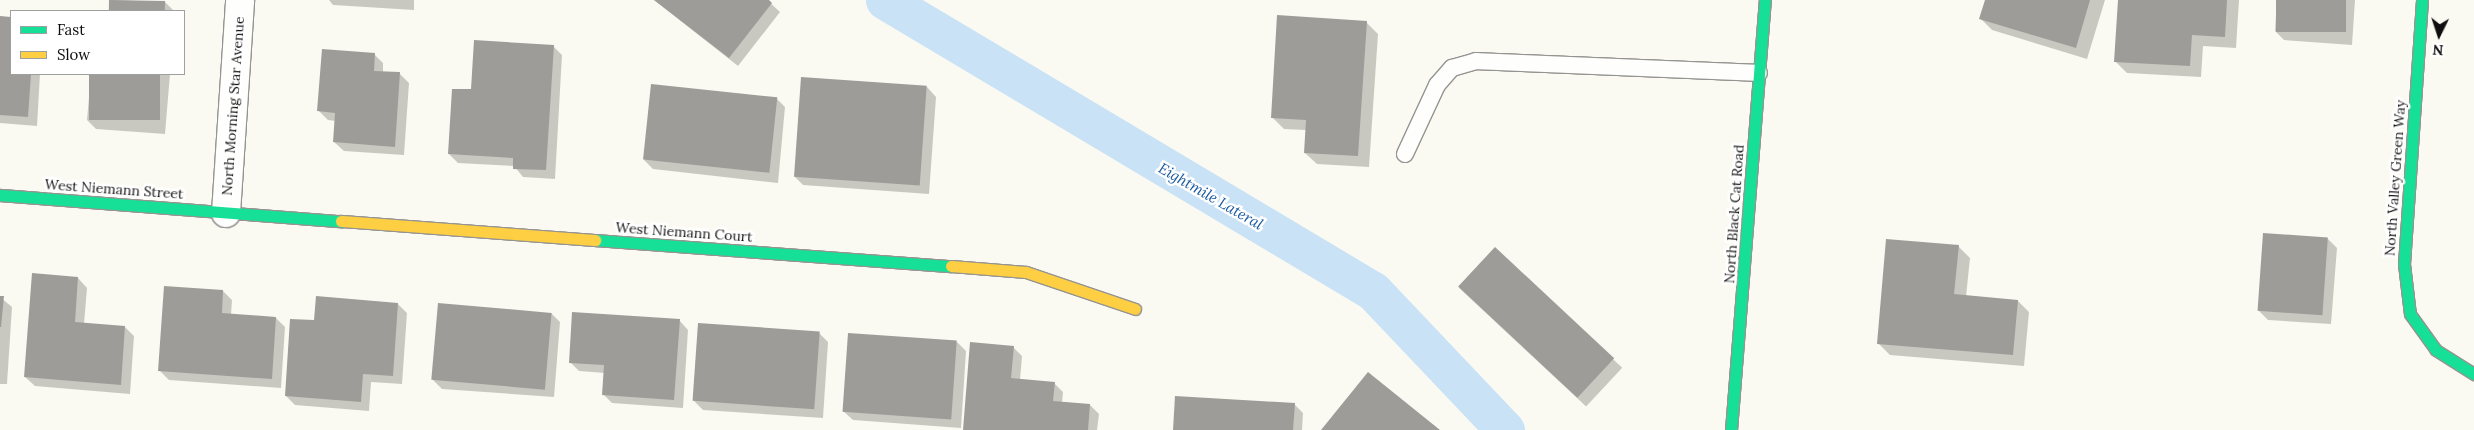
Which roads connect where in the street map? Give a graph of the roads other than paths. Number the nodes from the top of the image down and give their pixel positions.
1 (240, 0) edge
2 (1765, 0) edge
3 (2422, 0) edge
4 (1760, 74) junction
5 (1405, 154) dead end
6 (0, 196) edge
7 (226, 213) junction
8 (1135, 309) dead end
9 (2474, 374) edge
10 (1731, 430) edge

1 - 7 street, North Morning Star Avenue
2 - 4 street, North Black Cat Road
3 - 9 street, North Valley Green Way
4 - 5 lane
4 - 10 street, North Black Cat Road
6 - 7 street, West Niemann Street
7 - 8 street, West Niemann Court

